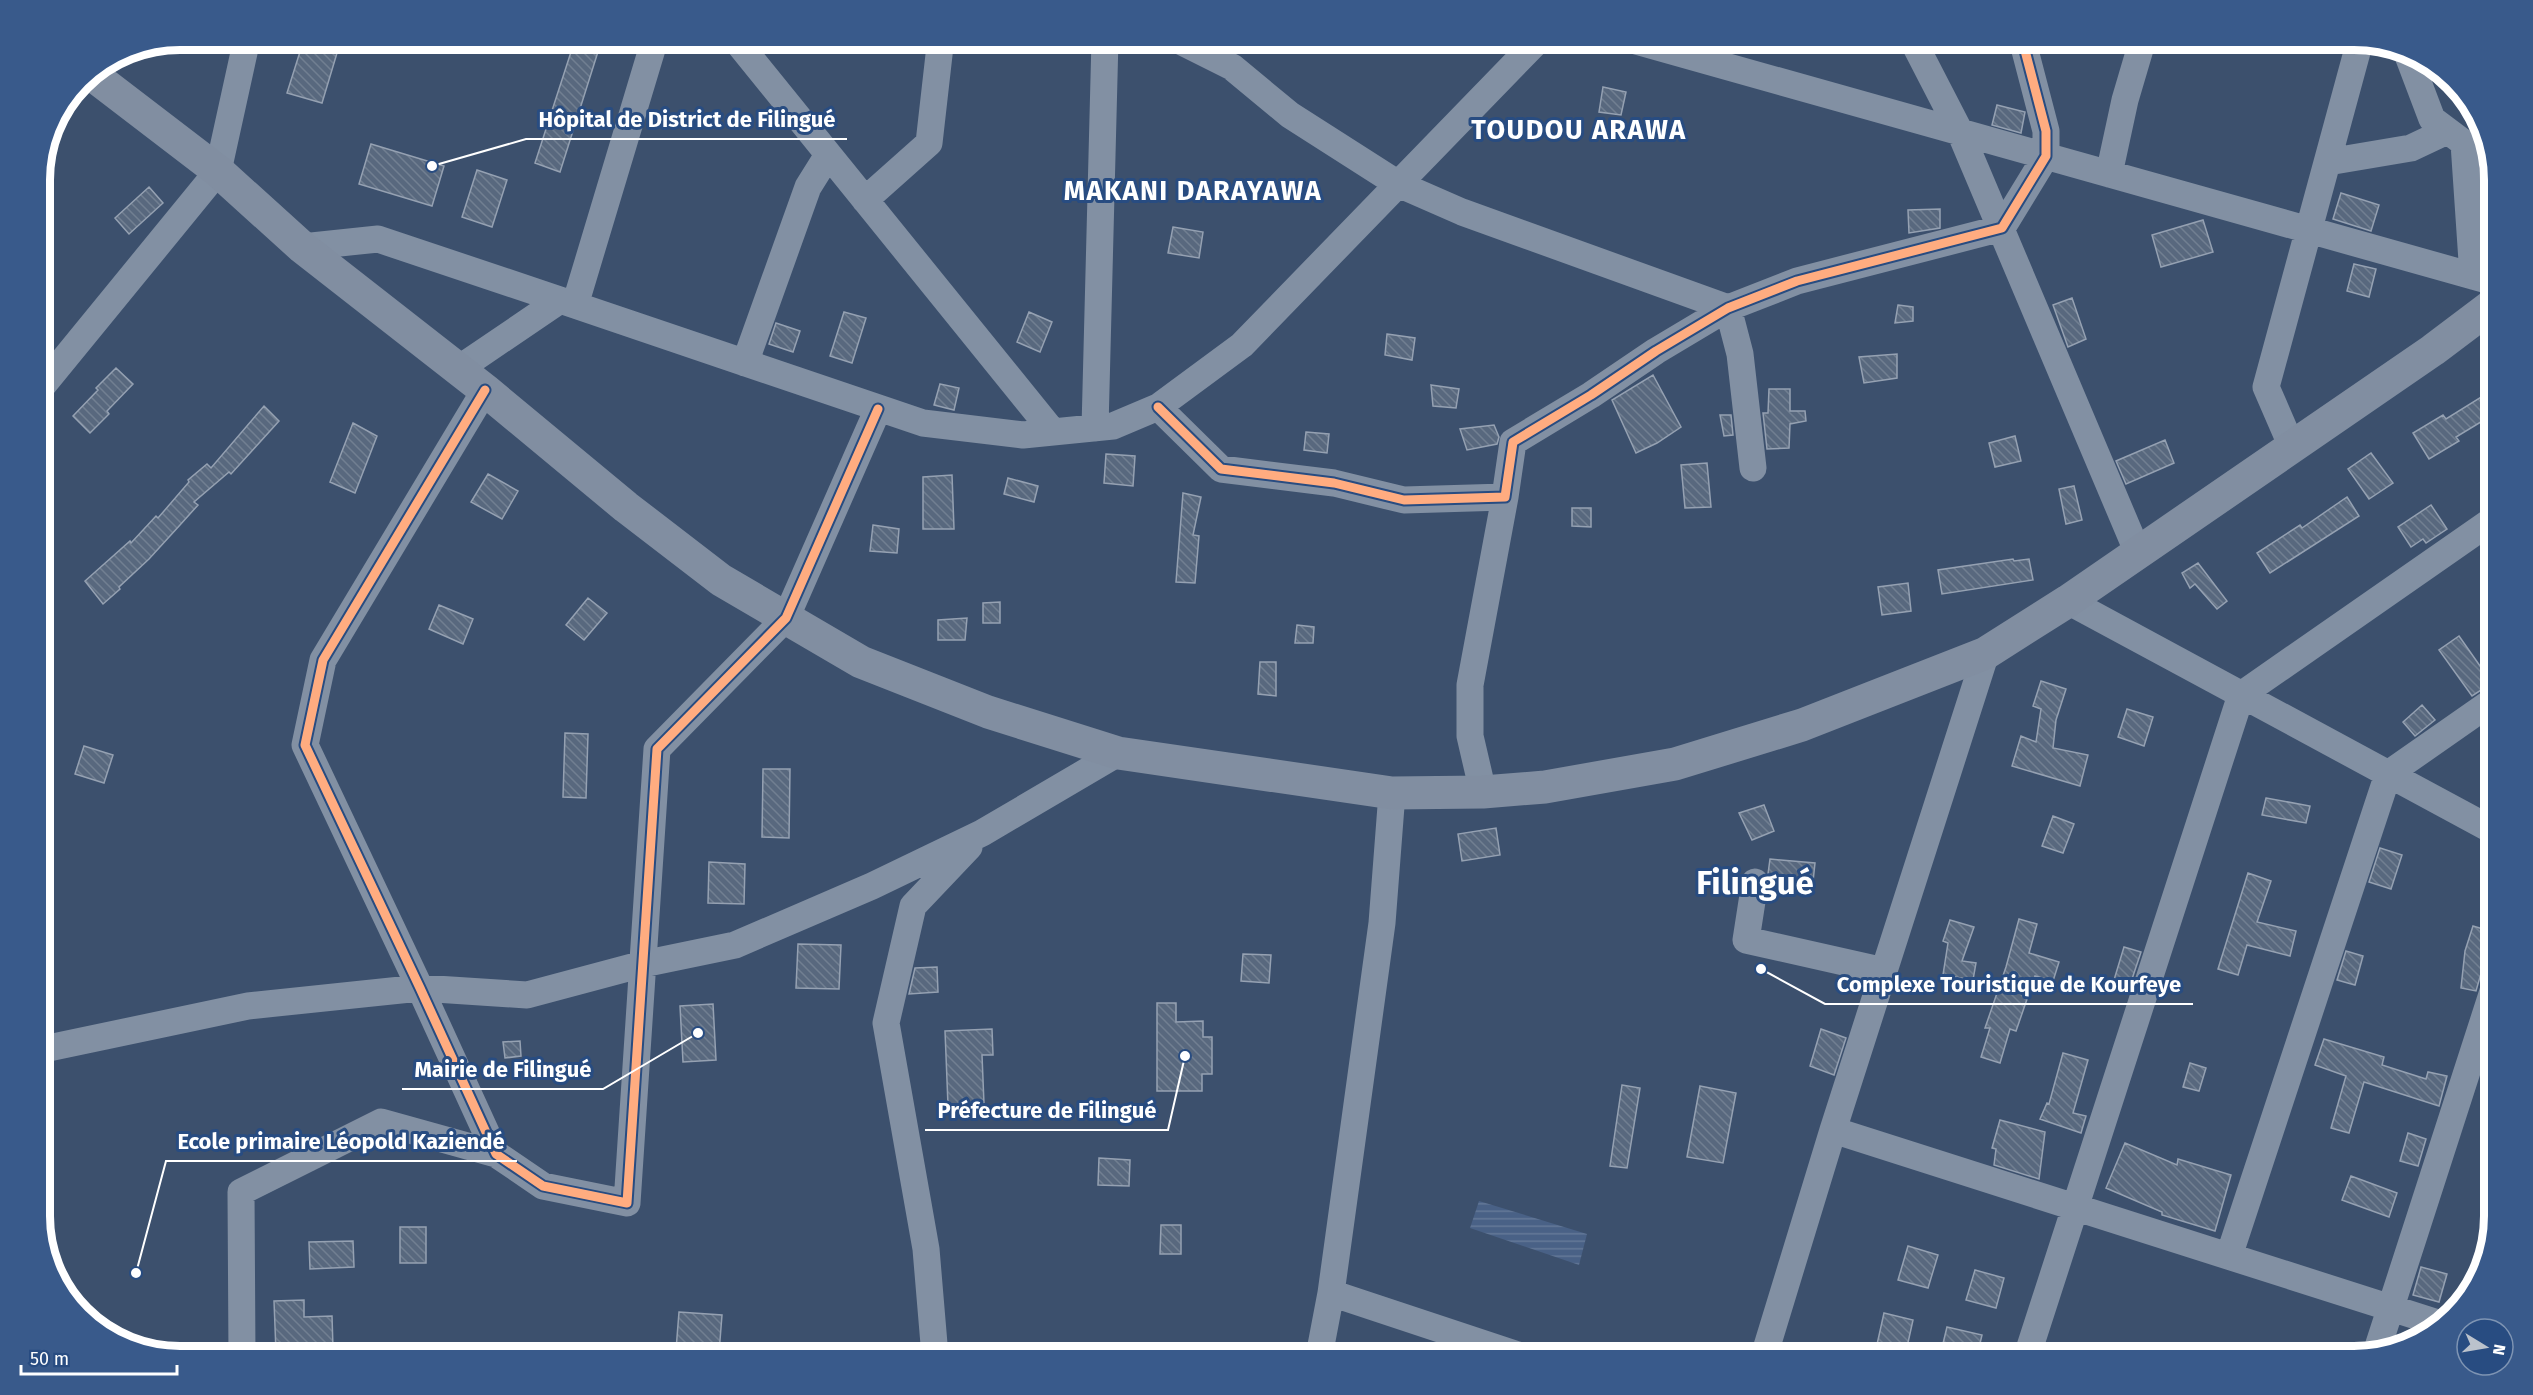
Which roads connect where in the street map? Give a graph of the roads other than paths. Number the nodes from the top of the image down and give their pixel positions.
1 (245, 50) edge
2 (651, 50) edge
3 (744, 50) edge
4 (940, 50) edge
5 (1105, 50) edge
6 (1199, 50) edge
7 (1528, 50) edge
8 (1668, 50) edge
9 (1917, 50) edge
10 (2025, 50) edge
11 (2140, 50) edge
12 (2358, 50) edge
13 (2411, 63) edge
14 (97, 78) edge
15 (1960, 132) junction
16 (2466, 142) edge
17 (828, 155) junction
18 (2046, 156) junction
19 (2328, 162) junction
20 (218, 171) junction
21 (2109, 174) junction
22 (1398, 184) junction
23 (865, 200) junction
24 (2002, 228) junction
25 (2310, 230) junction
26 (302, 247) junction
27 (2483, 279) edge
28 (568, 303) junction
29 (1728, 308) junction
30 (2483, 312) edge
31 (745, 363) junction
32 (457, 370) junction
33 (50, 377) edge
34 (485, 390) junction
35 (1158, 407) junction
36 (878, 409) junction
37 (1095, 428) junction
38 (1053, 432) junction
39 (2292, 447) junction
40 (1753, 468) dead end
41 (1505, 497) junction
42 (2483, 526) edge
43 (2138, 553) junction
44 (2068, 601) junction
45 (786, 618) junction
46 (1986, 652) junction
47 (2241, 695) junction
48 (2484, 707) edge
49 (1118, 753) junction
50 (2388, 774) junction
51 (1483, 792) junction
52 (1392, 793) junction
53 (2484, 825) edge
54 (982, 833) junction
55 (1755, 882) dead end
56 (643, 964) junction
57 (1884, 971) junction
58 (420, 988) junction
59 (2484, 1019) edge
60 (50, 1048) edge
61 (1833, 1130) junction
62 (496, 1154) junction
63 (2075, 1207) junction
64 (2229, 1256) junction
65 (1331, 1293) junction
66 (2390, 1308) junction
67 (2430, 1321) edge
68 (2379, 1342) edge
69 (242, 1346) edge
70 (934, 1346) edge
71 (1321, 1346) edge
72 (1491, 1346) edge
73 (1767, 1346) edge
74 (2030, 1346) edge

1 - 20 street
2 - 28 street
3 - 17 street
4 - 23 street
5 - 37 street
6 - 22 street
7 - 22 street
8 - 15 street
9 - 15 street
10 - 18 street
11 - 21 street
12 - 19 street
13 - 16 street
14 - 20 main road
15 - 18 street
15 - 24 street
16 - 19 street
16 - 27 street
17 - 23 street
17 - 31 street
18 - 21 street
18 - 24 street
19 - 25 street
20 - 26 main road
20 - 33 street
21 - 25 street
22 - 29 street
22 - 35 street
23 - 38 street
24 - 29 street
24 - 43 street
25 - 27 street
25 - 39 street
26 - 28 street
26 - 32 main road
28 - 31 street
28 - 32 street
29 - 40 street
29 - 41 street
30 - 39 main road
31 - 36 street
32 - 34 main road
34 - 45 main road
34 - 58 street
35 - 37 street
35 - 41 street
36 - 38 street
36 - 45 street
37 - 38 street
39 - 43 main road
41 - 51 street
42 - 47 street
43 - 44 main road
44 - 46 main road
44 - 47 street
45 - 49 main road
45 - 56 street
46 - 51 main road
46 - 57 street
47 - 50 street
47 - 63 street
48 - 50 street
49 - 52 main road
49 - 54 street
50 - 53 street
50 - 64 street
51 - 52 main road
52 - 65 street
54 - 56 street
54 - 70 street
55 - 57 street
56 - 58 street
56 - 62 street
57 - 61 street
58 - 60 street
58 - 62 street
59 - 66 street
61 - 63 street
61 - 73 street
62 - 69 street
63 - 64 street
63 - 74 street
64 - 66 street
65 - 71 street
65 - 72 street
66 - 67 street
66 - 68 street

